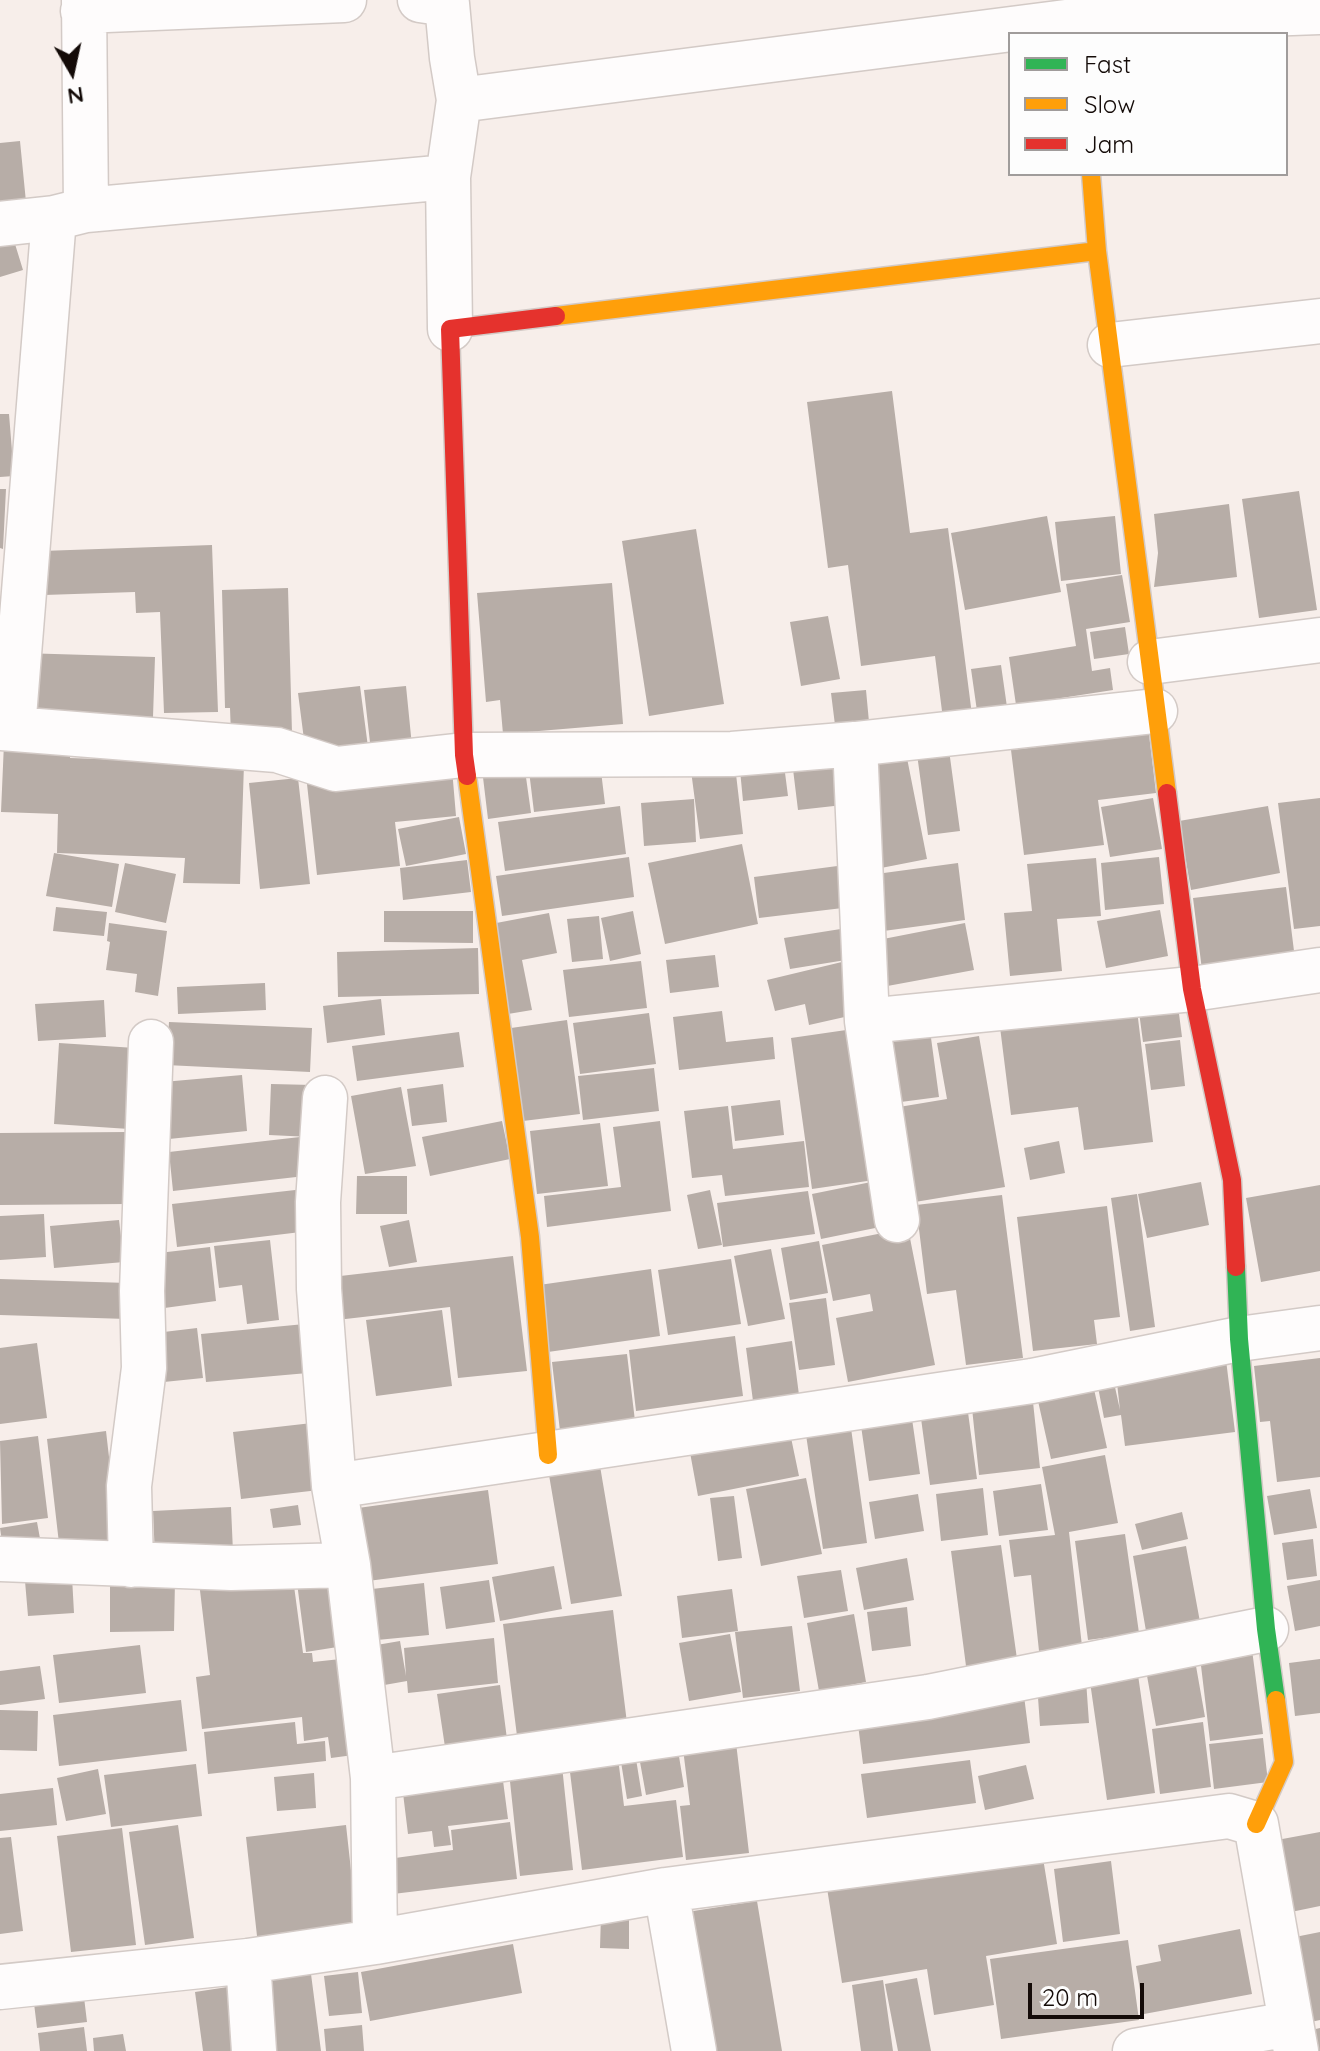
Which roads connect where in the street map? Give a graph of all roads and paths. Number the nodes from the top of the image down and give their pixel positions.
1 (344, 0) edge
2 (420, 0) edge
3 (84, 6) edge
4 (1320, 12) edge
5 (1074, 18) edge
6 (459, 100) junction
7 (1091, 176) edge
8 (448, 177) junction
9 (70, 214) junction
10 (0, 224) edge
11 (1097, 251) junction
12 (1320, 321) edge
13 (450, 329) junction
14 (1110, 345) junction
15 (1320, 640) edge
16 (1150, 662) junction
17 (1155, 711) junction
18 (6, 728) edge
19 (855, 744) junction
20 (464, 755) junction
21 (1320, 970) edge
22 (1192, 989) junction
23 (867, 1021) junction
24 (151, 1042) dead end
25 (325, 1098) dead end
26 (897, 1220) dead end
27 (1320, 1328) edge
28 (1239, 1339) junction
29 (548, 1455) junction
30 (334, 1486) junction
31 (0, 1559) edge
32 (131, 1565) junction
33 (348, 1565) junction
34 (1266, 1629) junction
35 (373, 1778) junction
36 (1256, 1824) junction
37 (666, 1890) junction
38 (375, 1942) junction
39 (248, 1961) junction
40 (0, 1987) edge
41 (1293, 2038) edge
42 (254, 2051) edge
43 (694, 2051) edge
44 (1135, 2051) edge

1 - 3 street
2 - 6 street
3 - 9 street
4 - 5 street
5 - 6 street
6 - 8 street
7 - 11 street
8 - 9 street
8 - 13 street
9 - 10 street
9 - 18 street
11 - 13 street
11 - 14 street
12 - 14 street
13 - 20 street
14 - 16 street
15 - 16 street
16 - 17 street
17 - 19 street
17 - 22 street
18 - 20 street
19 - 20 street
19 - 23 street
20 - 29 street
21 - 22 street
22 - 23 street
22 - 28 street
23 - 26 street
24 - 32 street
25 - 30 street
27 - 28 street
28 - 29 street
28 - 34 street
29 - 30 street
30 - 33 street
31 - 32 street
32 - 33 street
33 - 35 street
34 - 35 street
34 - 36 street
35 - 38 street
36 - 37 street
36 - 41 street
37 - 38 street
37 - 43 street
38 - 39 street
39 - 40 street
39 - 42 street
41 - 44 street

